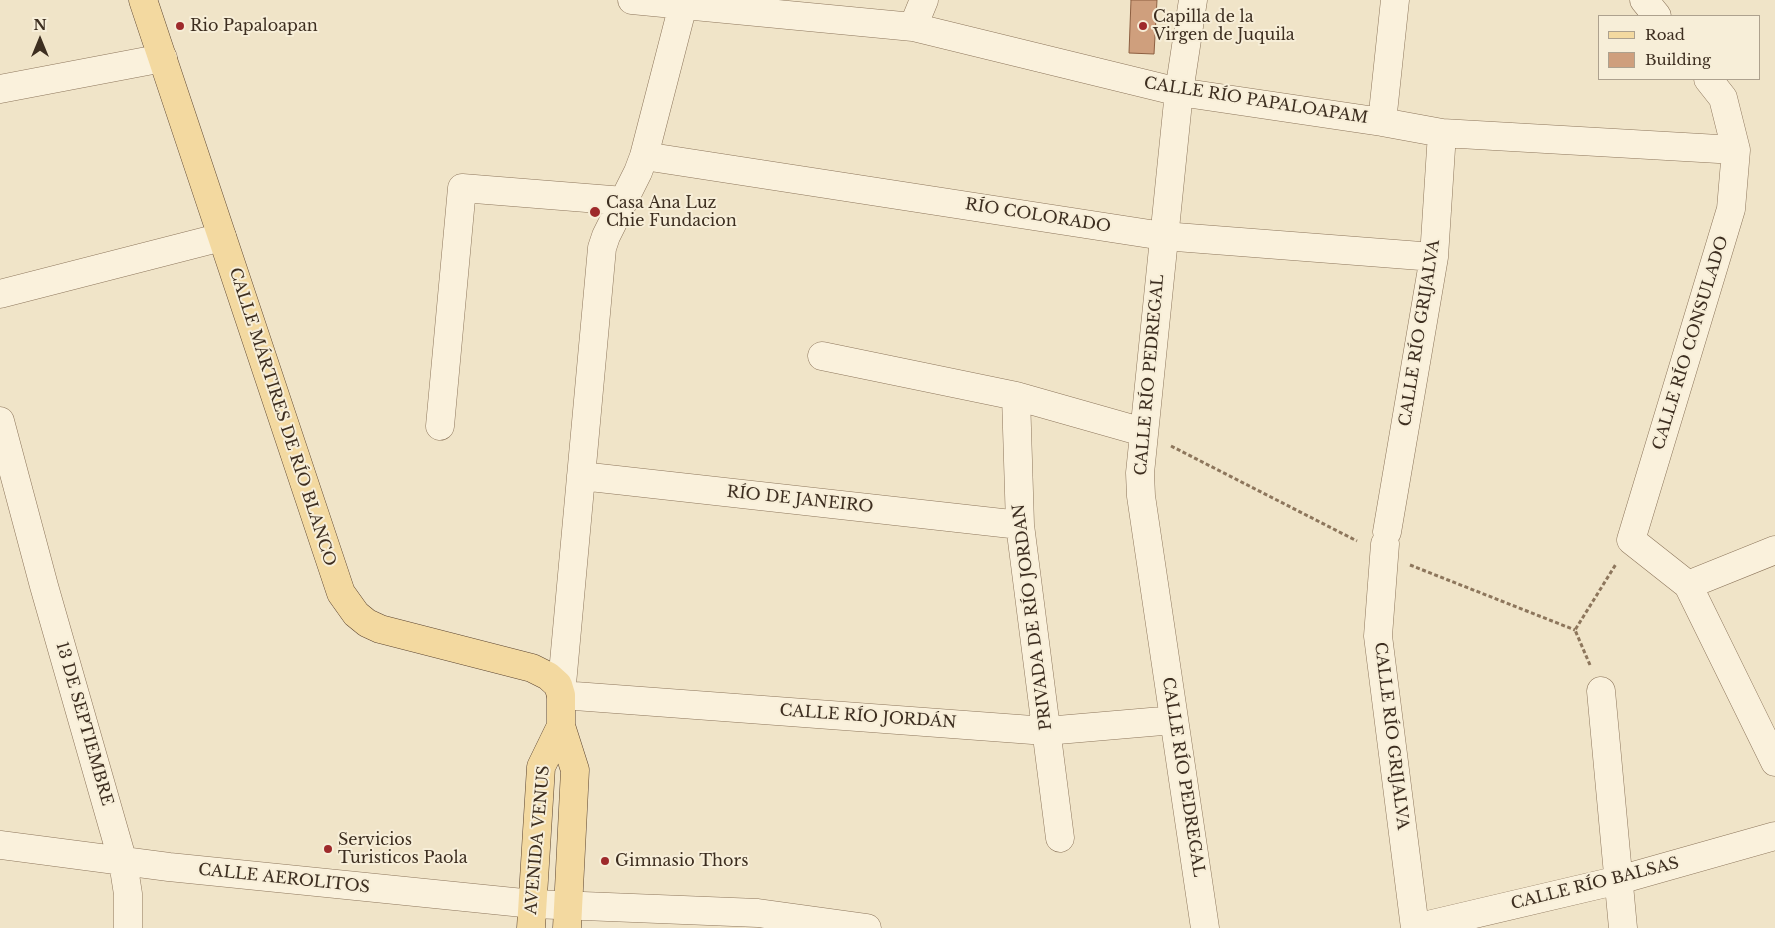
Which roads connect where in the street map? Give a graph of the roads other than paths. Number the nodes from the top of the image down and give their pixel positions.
1 (143, 0) edge
2 (632, 0) edge
3 (924, 0) edge
4 (1193, 0) edge
5 (1396, 0) edge
6 (1644, 0) edge
7 (683, 5) junction
8 (1656, 15) edge
9 (914, 27) junction
10 (162, 58) junction
11 (1709, 80) edge
12 (0, 89) edge
13 (1179, 92) junction
14 (1382, 122) junction
15 (1442, 133) junction
16 (1736, 150) junction
17 (644, 156) junction
18 (624, 201) junction
19 (1164, 236) junction
20 (222, 238) junction
21 (1434, 256) junction
22 (0, 294) edge
23 (822, 356) dead end
24 (1016, 396) junction
25 (0, 421) edge
26 (440, 426) dead end
27 (1143, 432) junction
28 (581, 476) junction
29 (1020, 525) junction
30 (1775, 550) edge
31 (1688, 585) junction
32 (1596, 680) road end
33 (562, 695) junction
34 (1174, 720) junction
35 (560, 726) junction
36 (1046, 730) junction
37 (1775, 762) edge
38 (1775, 836) edge
39 (1060, 838) dead end
40 (0, 845) edge
41 (123, 862) junction
42 (1619, 880) junction
43 (532, 916) edge
44 (568, 917) edge
45 (757, 921) edge
46 (128, 928) edge
47 (867, 928) edge
48 (1205, 928) edge
49 (1415, 928) edge
50 (1623, 928) edge

1 - 10 main road, CALLE MÁRTIRES DE RÍO BLANCO
2 - 7 street, CALLE RÍO PAPALOAPAM
3 - 9 street
4 - 13 street, CALLE RÍO PEDREGAL
5 - 14 street
6 - 8 street
7 - 9 street, CALLE RÍO PAPALOAPAM
7 - 17 street
9 - 13 street, CALLE RÍO PAPALOAPAM
10 - 12 street
10 - 20 main road, CALLE MÁRTIRES DE RÍO BLANCO
11 - 16 street, CALLE RÍO CONSULADO
13 - 14 street, CALLE RÍO PAPALOAPAM
13 - 19 street, CALLE RÍO PEDREGAL
14 - 15 street, CALLE RÍO PAPALOAPAM
15 - 16 street, CALLE RÍO PAPALOAPAM
15 - 21 street, CALLE RÍO GRIJALVA
16 - 31 street, CALLE RÍO CONSULADO
17 - 18 street
17 - 19 street, RÍO COLORADO
18 - 26 street
18 - 28 street
19 - 21 street, RÍO COLORADO
19 - 27 street, CALLE RÍO PEDREGAL
20 - 22 street
20 - 33 main road, CALLE MÁRTIRES DE RÍO BLANCO
21 - 49 street, CALLE RÍO GRIJALVA
23 - 24 street
24 - 27 street
24 - 29 street, PRIVADA DE RÍO JORDAN
25 - 41 street, 13 DE SEPTIEMBRE
27 - 34 street, CALLE RÍO PEDREGAL
28 - 29 street, RÍO DE JANEIRO
28 - 33 street
29 - 36 street, PRIVADA DE RÍO JORDAN
30 - 31 street
31 - 37 street
32 - 42 street
33 - 35 main road, AVENIDA VENUS
33 - 36 street, CALLE RÍO JORDÁN
34 - 36 street, CALLE RÍO JORDÁN
34 - 48 street, CALLE RÍO PEDREGAL
35 - 43 main road, AVENIDA VENUS
35 - 44 main road, AVENIDA VENUS
36 - 39 street, PRIVADA DE RÍO JORDAN
38 - 42 street, CALLE RÍO BALSAS
40 - 41 street, CALLE AEROLITOS
41 - 43 street, CALLE AEROLITOS
41 - 46 street, 13 DE SEPTIEMBRE
42 - 49 street, CALLE RÍO BALSAS
42 - 50 street
43 - 44 street, CALLE AEROLITOS
44 - 45 street
45 - 47 street

